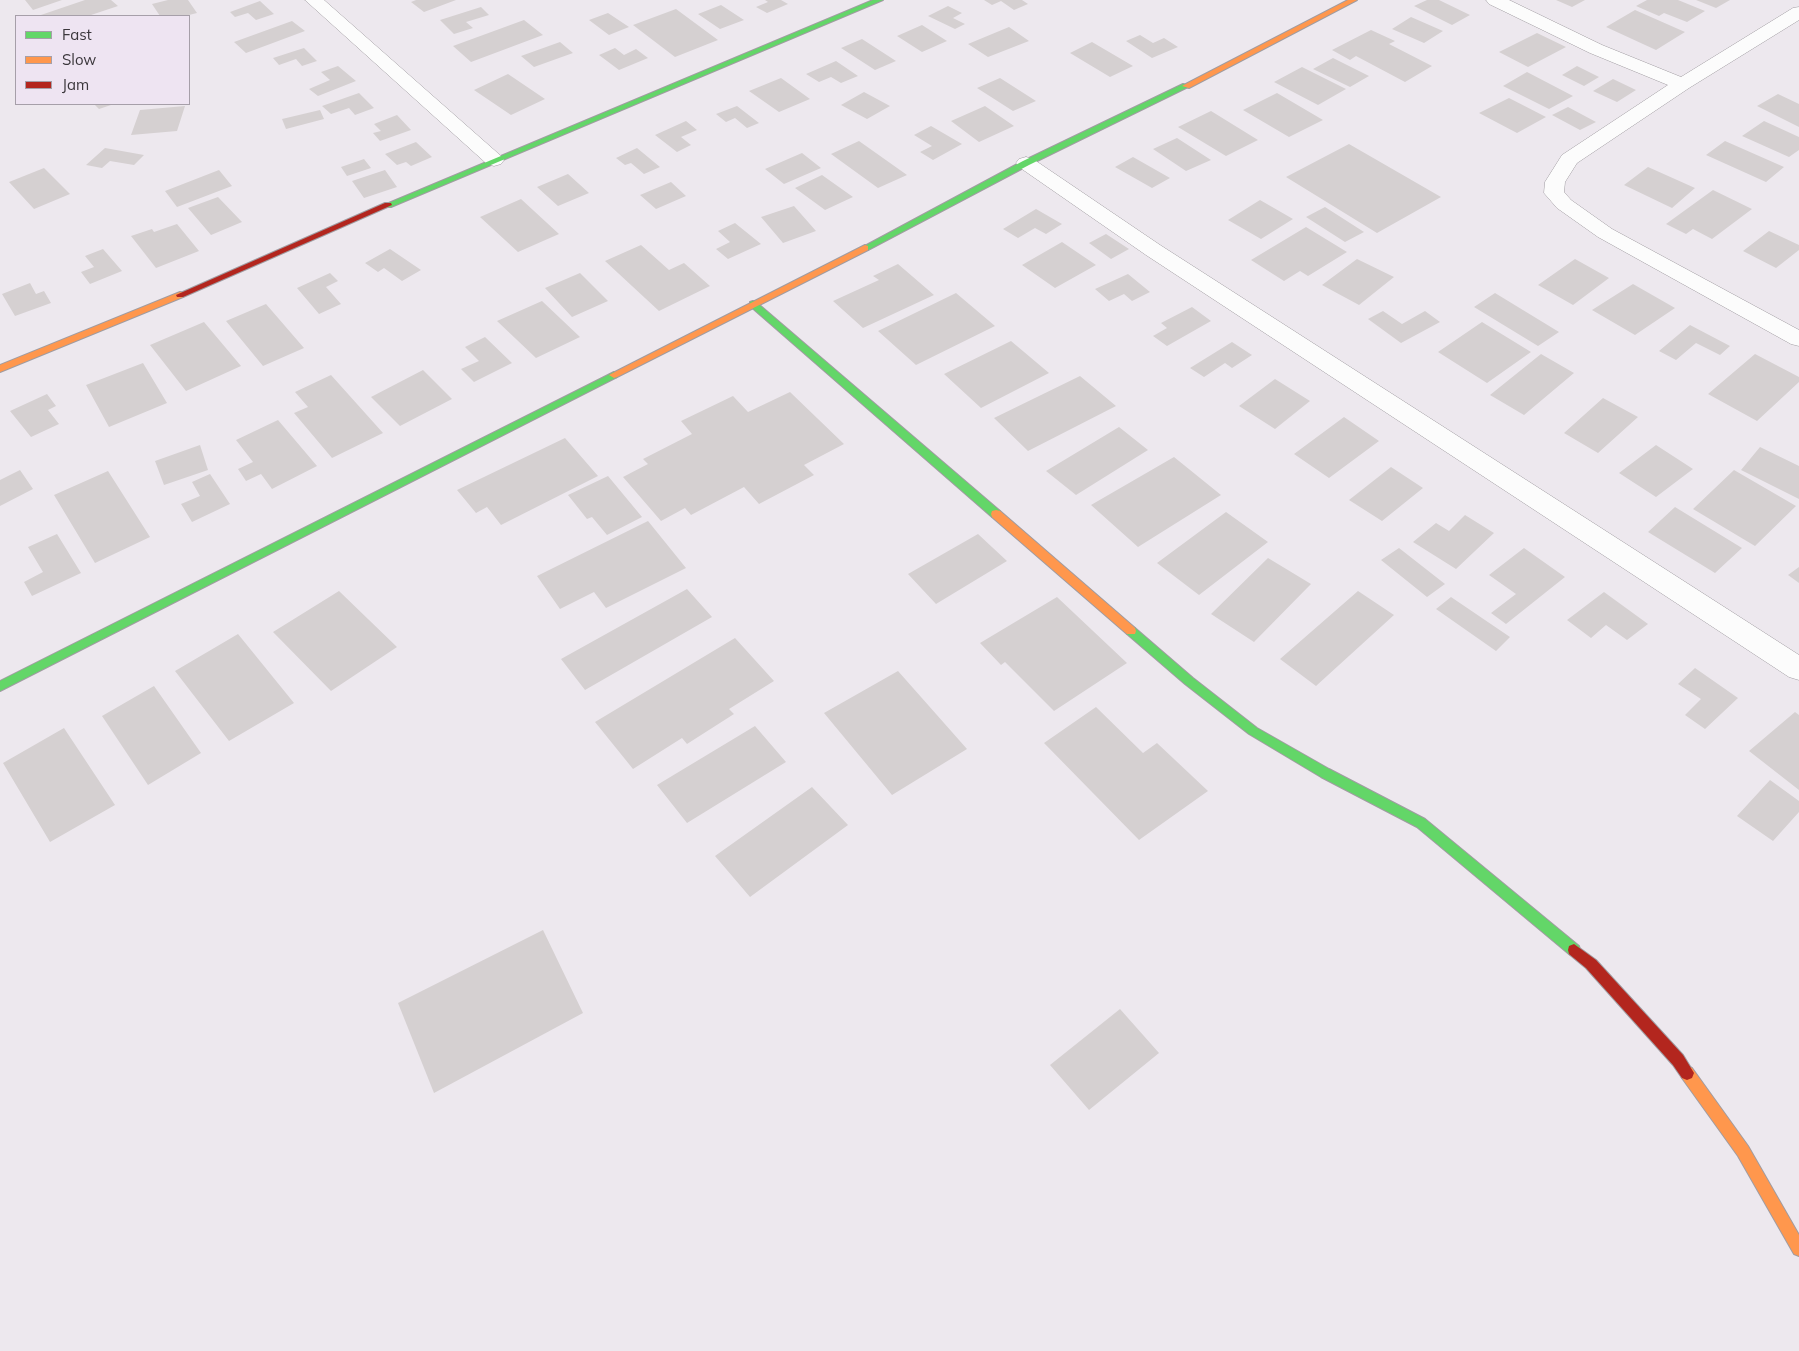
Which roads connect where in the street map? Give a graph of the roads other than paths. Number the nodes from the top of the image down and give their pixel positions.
1 (314, 0) edge
2 (879, 0) edge
3 (1353, 0) edge
4 (1495, 0) edge
5 (1799, 12) edge
6 (1682, 84) junction
7 (494, 160) junction
8 (1026, 163) junction
9 (753, 304) junction
10 (1799, 339) edge
11 (0, 369) edge
12 (1799, 669) edge
13 (0, 686) edge
14 (1799, 1249) edge

1 - 7 street
2 - 7 street
3 - 8 street
4 - 6 street
5 - 6 street
6 - 10 street
7 - 11 street
8 - 9 street
8 - 12 street
9 - 13 street
9 - 14 street

